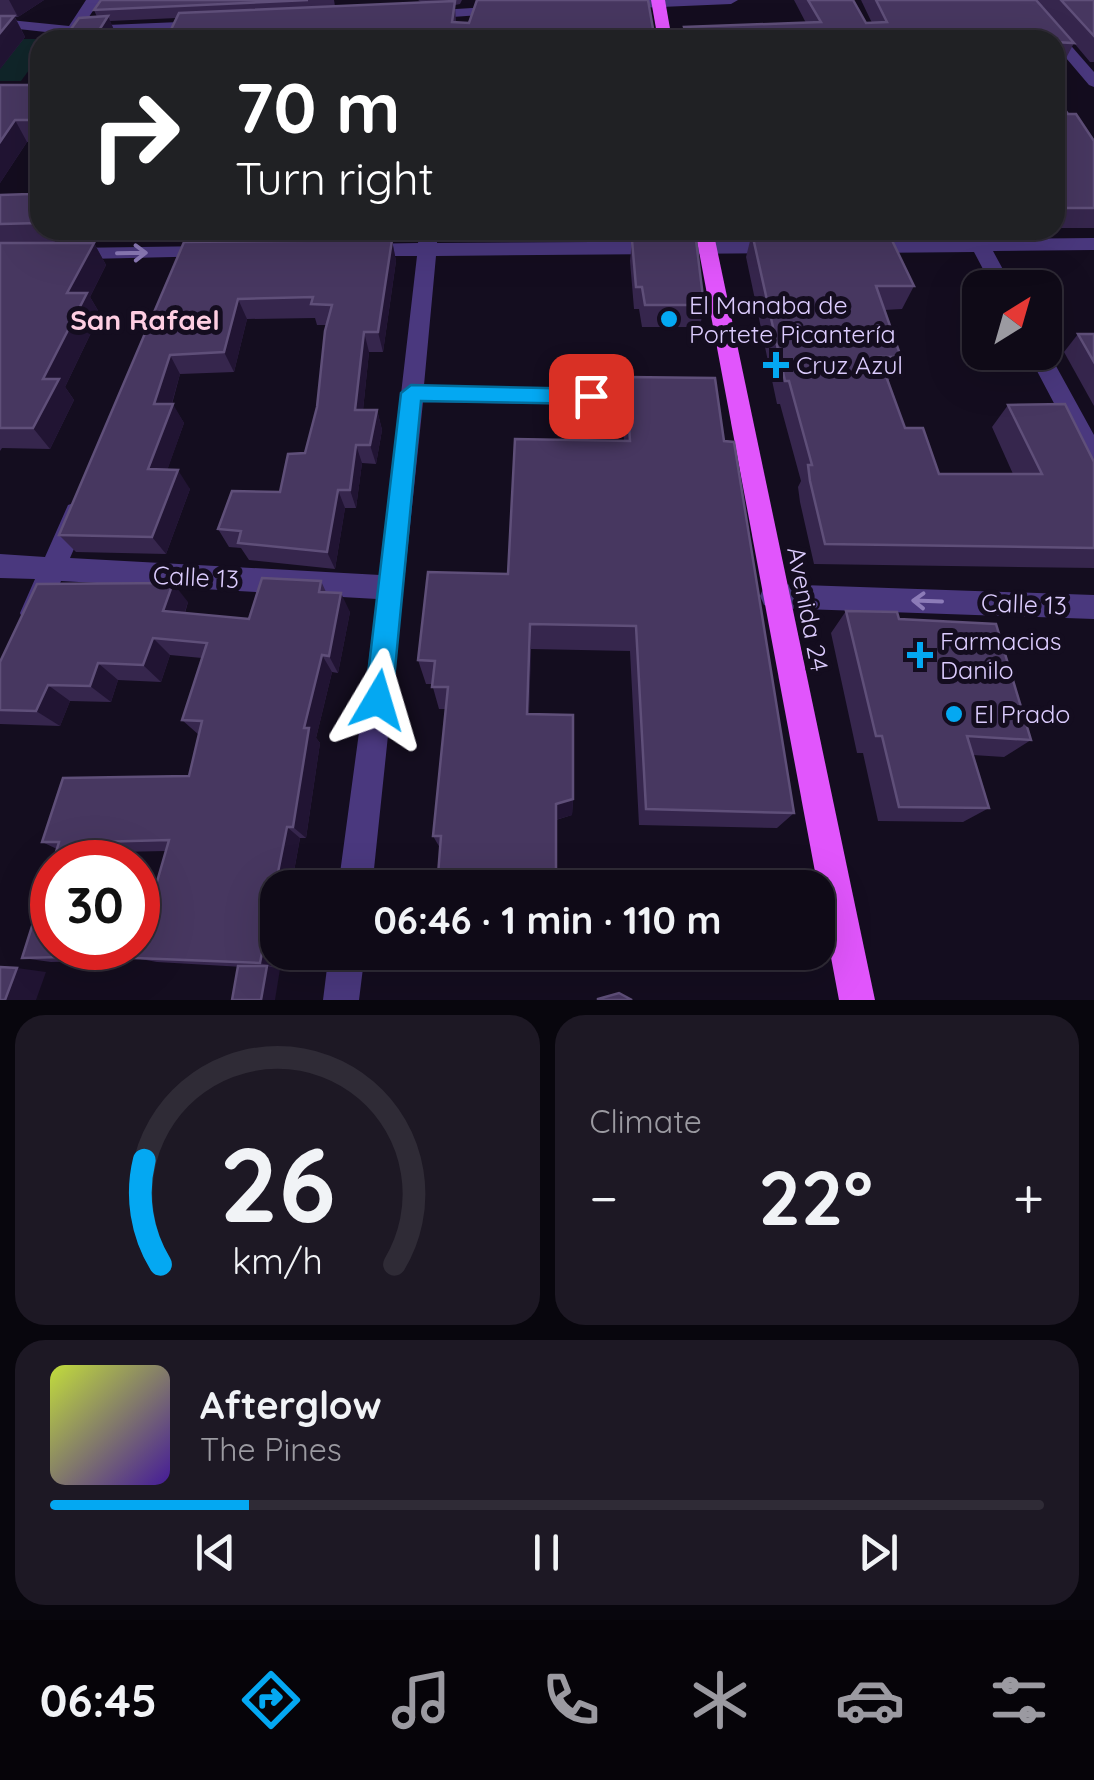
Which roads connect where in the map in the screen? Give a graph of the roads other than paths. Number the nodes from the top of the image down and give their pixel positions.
1 (93, 0) edge
2 (730, 0) edge
3 (1024, 0) edge
4 (658, 2) edge
5 (470, 6) edge
6 (604, 6) edge
7 (410, 8) edge
8 (527, 9) edge
9 (0, 24) edge
10 (222, 24) edge
11 (35, 30) edge
12 (74, 30) edge
13 (146, 30) edge
14 (466, 30) edge
15 (663, 30) edge
16 (1051, 30) edge
17 (1065, 45) edge
18 (1065, 73) edge
19 (1091, 74) edge
20 (427, 240) edge
21 (705, 240) edge
22 (726, 240) edge
23 (945, 240) edge
24 (977, 240) edge
25 (1015, 240) edge
26 (1094, 244) edge
27 (801, 247) edge
28 (838, 247) edge
29 (185, 250) edge
30 (333, 251) edge
31 (240, 252) edge
32 (0, 255) edge
33 (993, 270) edge
34 (1048, 370) edge
35 (411, 393) junction
36 (668, 398) edge
37 (1094, 457) edge
38 (90, 481) edge
39 (0, 566) edge
40 (54, 569) junction
41 (392, 588) junction
42 (774, 596) junction
43 (1094, 606) edge
44 (23, 638) edge
45 (357, 870) edge
46 (345, 970) edge
47 (341, 1000) edge
48 (857, 1000) edge

1 - 12 street
2 - 4 street
3 - 16 street
4 - 6 street
4 - 15 main road
5 - 7 street
5 - 8 street
5 - 14 street
9 - 11 street
10 - 13 street
17 - 19 street
18 - 19 street
20 - 30 street
20 - 35 street
21 - 42 main road, Avenida 24
22 - 27 street
23 - 28 street
24 - 33 street
25 - 26 street
29 - 31 street
32 -> 29 street
34 - 37 street
35 - 36 street
35 - 41 street
38 - 40 street
39 - 40 street, Calle 13
40 - 41 street, Calle 13
40 - 44 street
41 - 45 street
43 -> 42 street, Calle 13
42 - 48 main road, Avenida 24
46 - 47 street

